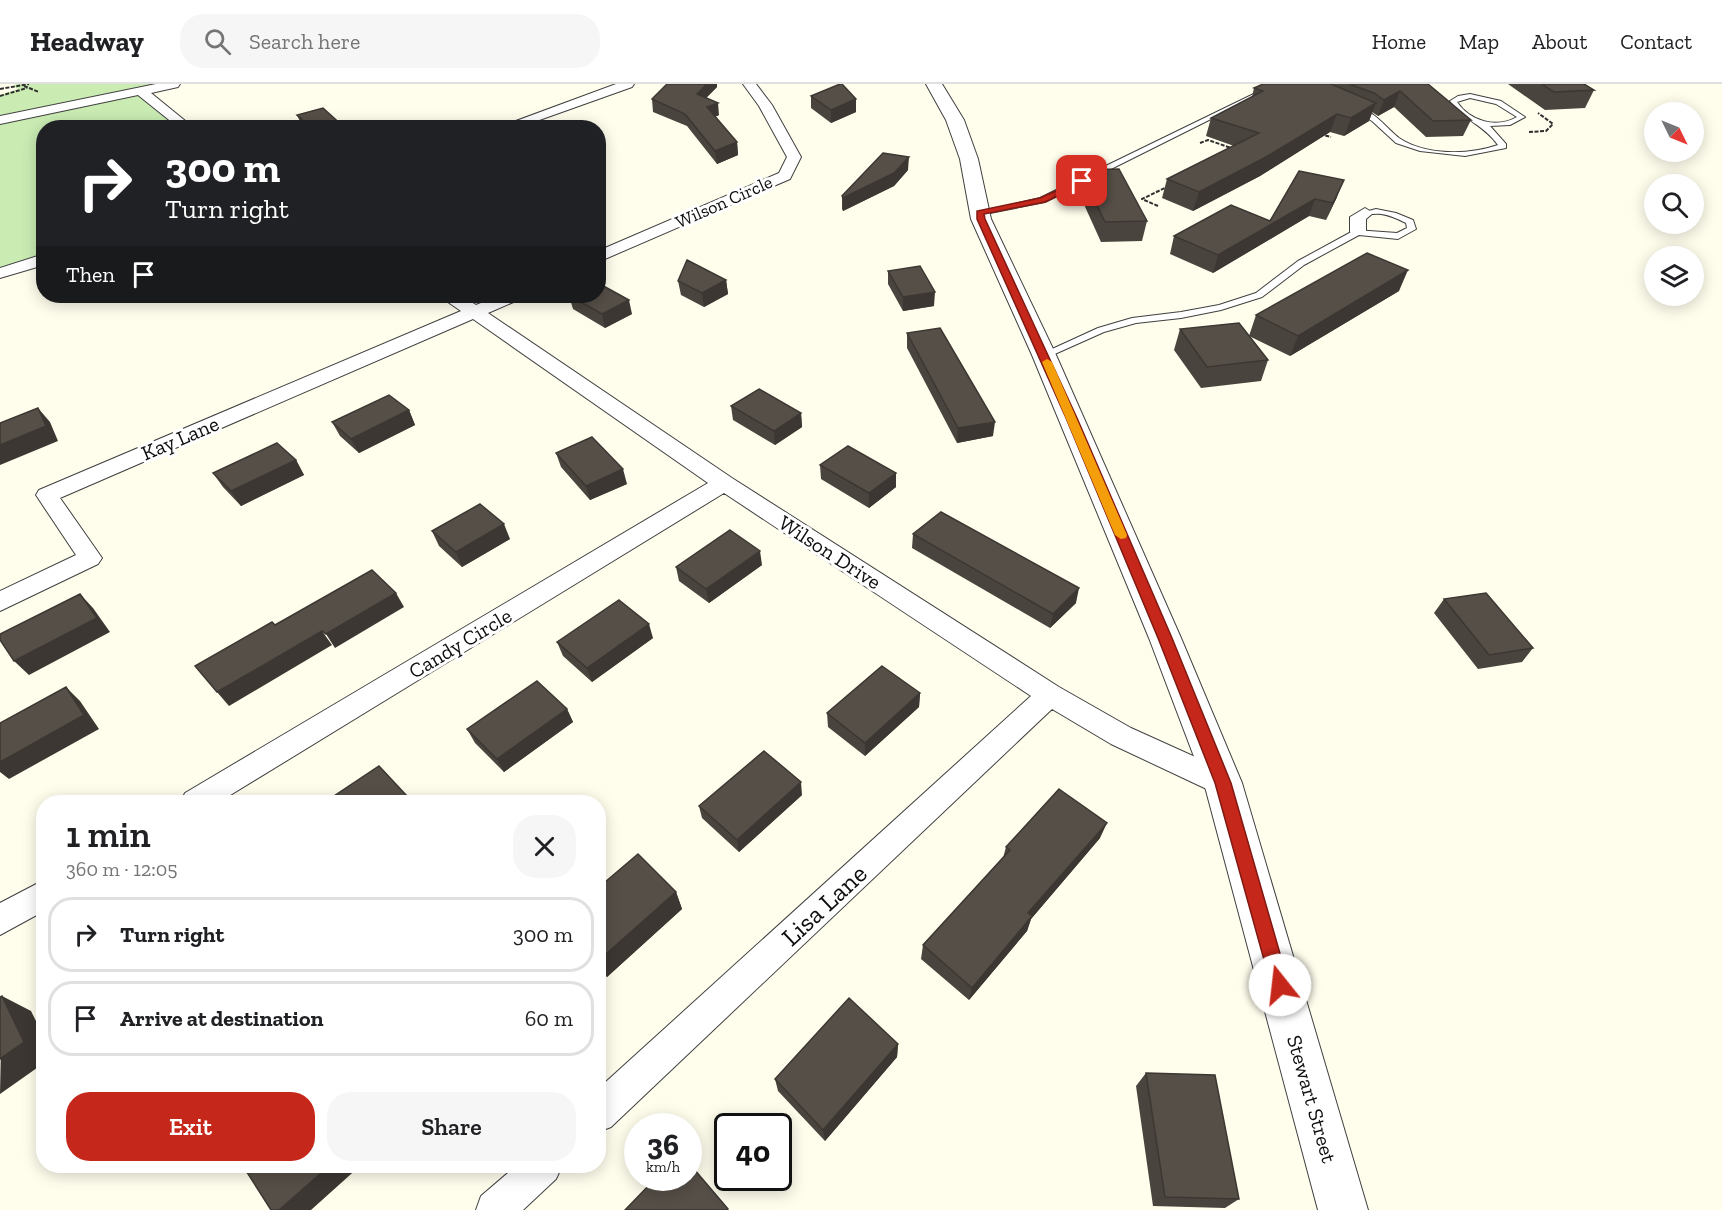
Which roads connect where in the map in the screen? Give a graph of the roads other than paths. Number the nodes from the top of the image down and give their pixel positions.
1 (174, 84) edge
2 (628, 84) edge
3 (749, 84) edge
4 (934, 84) edge
5 (1272, 88) edge
6 (141, 90) junction
7 (1351, 108) edge
8 (0, 120) edge
9 (177, 120) edge
10 (527, 120) edge
11 (1484, 124) junction
12 (980, 213) junction
13 (1365, 213) joint
14 (1358, 232) junction
15 (606, 254) edge
16 (36, 262) edge
17 (0, 273) edge
18 (462, 303) edge
19 (496, 303) edge
20 (476, 312) junction
21 (1044, 355) junction
22 (724, 483) junction
23 (0, 602) edge
24 (1050, 695) junction
25 (1223, 783) junction
26 (207, 795) edge
27 (36, 899) edge
28 (0, 920) edge
29 (606, 1107) edge
30 (535, 1173) edge
31 (495, 1210) edge
32 (1343, 1210) edge

1 - 6 street
2 - 10 street
3 - 15 street, Wilson Circle
4 - 12 street, Stewart Street
5 - 12 lane
6 - 8 street
6 - 9 street
7 - 11 lane
11 - 11 lane
12 - 21 street, Stewart Street
13 - 14 street
13 - 14 lane
14 - 21 lane
16 - 17 street
18 - 20 street, Wilson Drive
19 - 20 street
20 - 22 street, Wilson Drive
20 - 23 street, Kay Lane
21 - 25 street, Stewart Street
22 - 24 street, Wilson Drive
22 - 26 street, Candy Circle
24 - 25 street, Wilson Drive
24 - 29 street, Lisa Lane
25 - 32 street, Stewart Street
27 - 28 street
30 - 31 street

